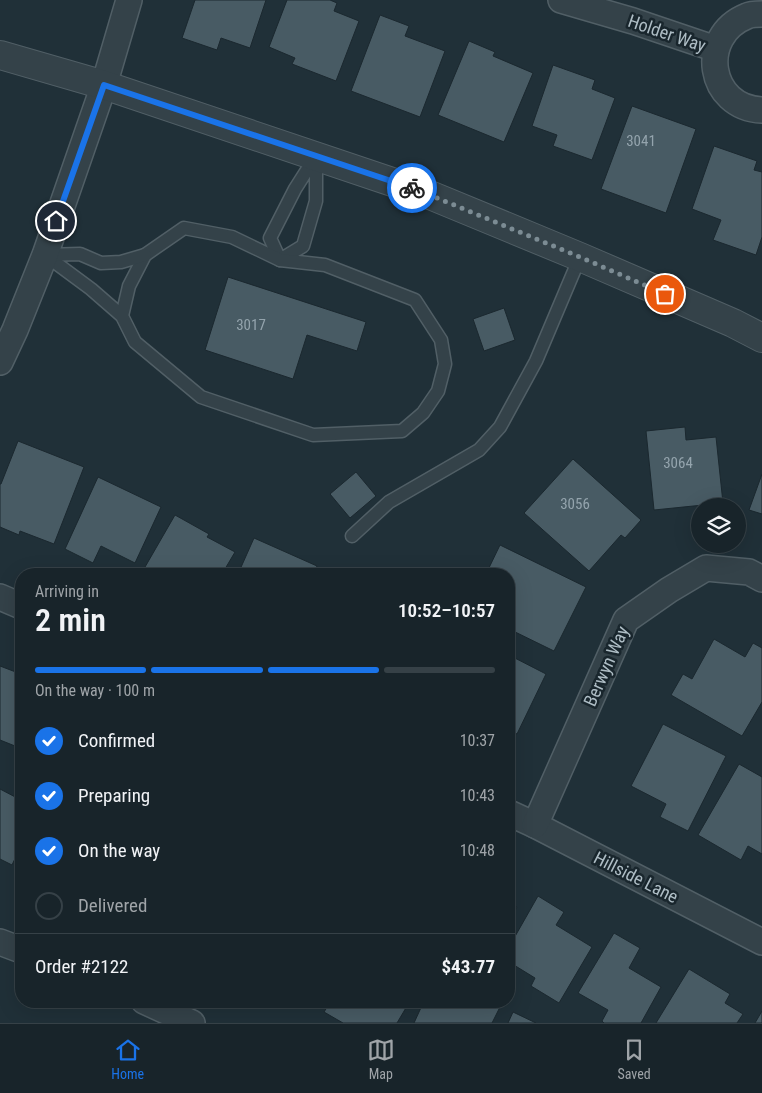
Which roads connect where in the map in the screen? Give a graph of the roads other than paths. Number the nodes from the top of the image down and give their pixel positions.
1 (129, 0) edge
2 (561, 0) edge
3 (762, 14) edge
4 (716, 49) junction
5 (0, 55) edge
6 (104, 85) junction
7 (762, 110) edge
8 (316, 156) junction
9 (45, 255) junction
10 (145, 255) junction
11 (580, 257) junction
12 (280, 260) junction
13 (122, 316) junction
14 (762, 338) edge
15 (0, 362) edge
16 (352, 536) dead end
17 (762, 579) edge
18 (0, 597) edge
19 (15, 603) edge
20 (515, 816) edge
21 (535, 825) junction
22 (0, 942) edge
23 (762, 942) edge
24 (15, 948) edge
25 (159, 1008) edge
26 (192, 1023) edge

1 - 6 street
2 - 4 street, Holder Way
3 - 4 street, Holder Way
4 - 7 street, Holder Way
5 - 6 street
6 - 8 street
6 - 9 street
8 - 11 street
8 - 12 lane
8 - 12 lane
9 - 10 lane
9 - 13 lane
9 - 15 street
10 - 12 lane
10 - 13 lane
11 - 14 street
11 - 16 lane
12 - 13 lane
17 - 21 street, Berwyn Way
18 - 19 street
20 - 21 street, Hillside Lane
21 - 23 street, Hillside Lane
22 - 24 street
25 - 26 street

